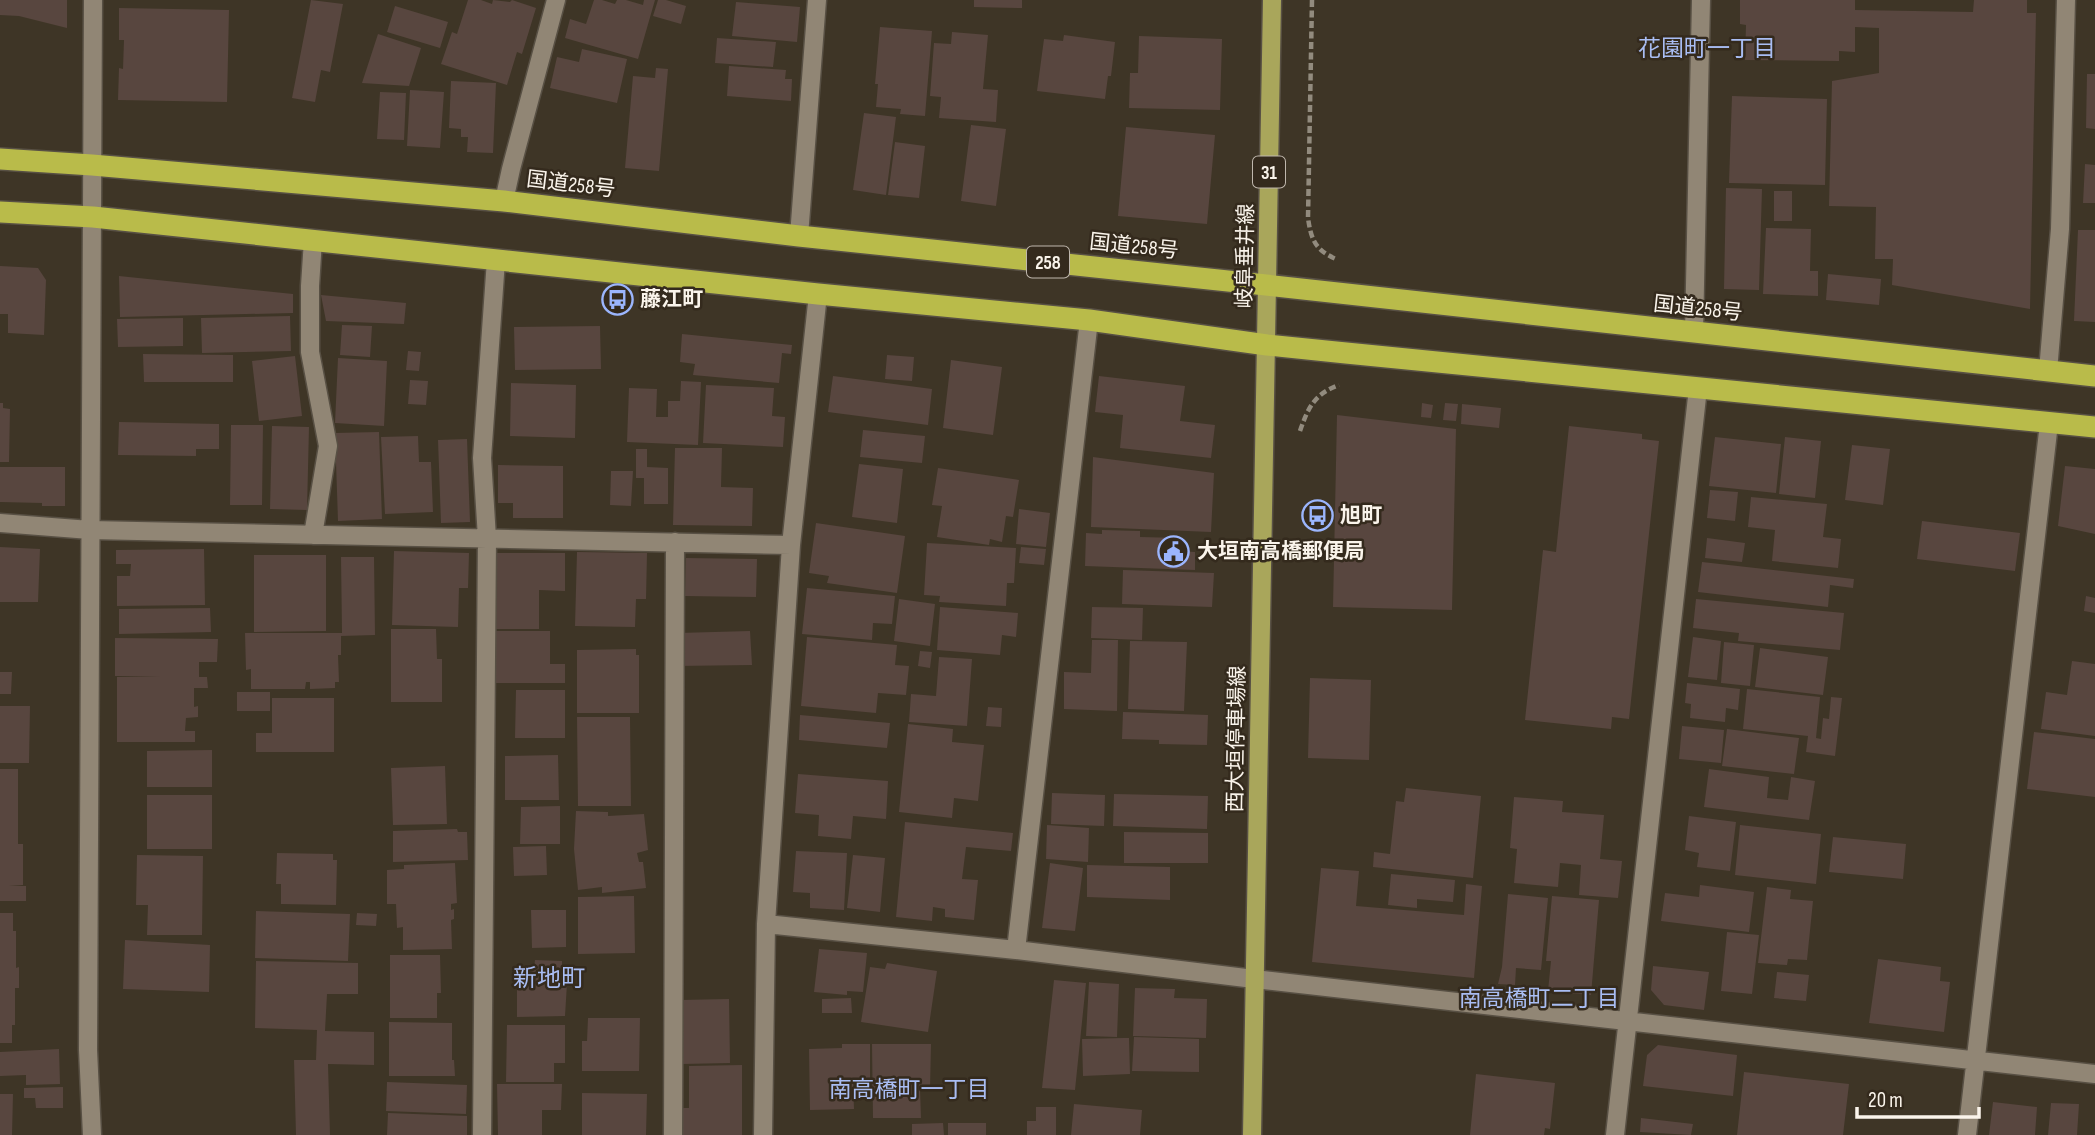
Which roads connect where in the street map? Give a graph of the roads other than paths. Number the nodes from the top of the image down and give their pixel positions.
1 (93, 0) edge
2 (556, 0) edge
3 (817, 0) edge
4 (1272, 0) edge
5 (1701, 0) edge
6 (2066, 0) edge
7 (0, 159) edge
8 (92, 165) junction
9 (504, 201) junction
10 (0, 212) edge
11 (93, 217) junction
12 (799, 236) junction
13 (313, 240) junction
14 (496, 261) junction
15 (1266, 285) junction
16 (818, 294) junction
17 (1089, 320) junction
18 (1694, 332) junction
19 (1267, 345) junction
20 (2048, 371) junction
21 (2095, 376) edge
22 (1698, 387) junction
23 (2049, 423) junction
24 (2095, 427) edge
25 (0, 523) edge
26 (90, 530) junction
27 (313, 535) junction
28 (487, 538) junction
29 (675, 542) junction
30 (791, 545) junction
31 (766, 924) junction
32 (1016, 950) junction
33 (1254, 979) junction
34 (1627, 1021) junction
35 (1977, 1060) junction
36 (2095, 1074) edge
37 (92, 1135) edge
38 (482, 1135) edge
39 (673, 1135) edge
40 (763, 1135) edge
41 (1252, 1135) edge
42 (1615, 1135) edge
43 (1967, 1135) edge

1 - 8 street
2 - 9 street
3 - 12 street
4 - 15 main road, 岐阜垂井線 / 31
5 - 18 street
6 - 20 street
7 - 8 highway, 国道258号 / 258
8 - 9 highway, 国道258号 / 258
8 - 11 street
9 - 12 highway, 国道258号 / 258
10 - 11 highway
11 - 13 highway
11 - 26 street
12 - 15 highway, 国道258号 / 258
13 - 14 highway
13 - 27 street
14 - 16 highway
14 - 28 street
15 - 18 highway, 国道258号 / 258
15 - 19 main road, 岐阜垂井線 / 31
16 - 17 highway
16 - 30 street
17 - 19 highway
17 - 32 street
18 - 20 highway, 国道258号 / 258
19 - 22 highway
19 - 33 main road, 西大垣停車場線
20 - 21 highway, 国道258号 / 258
22 - 23 highway
22 - 34 street
23 - 24 highway
23 - 35 street
25 - 26 street
26 - 27 street
26 - 37 street
27 - 28 street
28 - 29 street
28 - 38 street
29 - 30 street
29 - 39 street
30 - 31 street
31 - 32 street
31 - 40 street
32 - 33 street
33 - 34 street
33 - 41 main road, 西大垣停車場線
34 - 35 street
34 - 42 street
35 - 36 street
35 - 43 street

